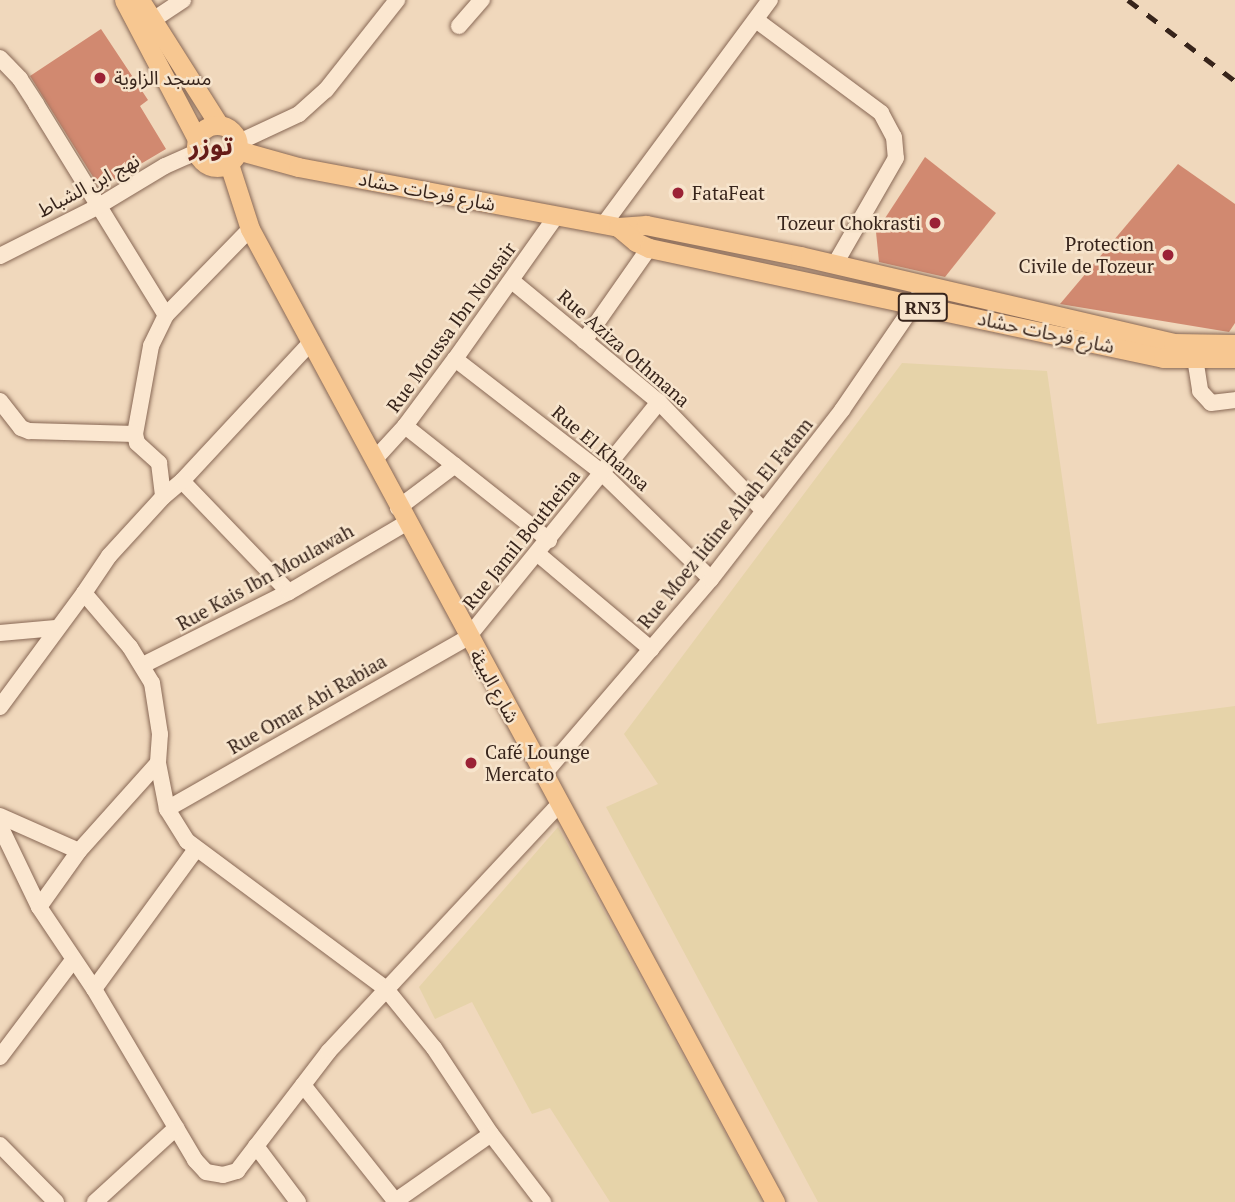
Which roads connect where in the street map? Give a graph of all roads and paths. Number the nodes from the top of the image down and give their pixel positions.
1 (124, 0) edge
2 (140, 0) edge
3 (183, 0) edge
4 (397, 0) edge
5 (482, 0) edge
6 (770, 0) edge
7 (756, 20) junction
8 (145, 26) junction
9 (459, 26) dead end
10 (0, 58) edge
11 (219, 125) junction
12 (197, 145) junction
13 (234, 152) junction
14 (97, 207) junction
15 (557, 215) junction
16 (611, 225) junction
17 (250, 229) junction
18 (649, 248) junction
19 (0, 256) edge
20 (800, 256) junction
21 (835, 264) junction
22 (792, 278) junction
23 (512, 281) junction
24 (924, 285) junction
25 (915, 305) junction
26 (166, 315) junction
27 (312, 341) junction
28 (584, 341) junction
29 (1235, 344) edge
30 (1195, 358) junction
31 (1235, 358) edge
32 (455, 359) junction
33 (1235, 400) edge
34 (0, 401) edge
35 (659, 402) junction
36 (405, 426) junction
37 (135, 434) junction
38 (374, 460) junction
39 (455, 465) junction
40 (601, 472) junction
41 (182, 481) junction
42 (163, 497) junction
43 (764, 511) junction
44 (402, 516) junction
45 (549, 540) junction
46 (538, 554) junction
47 (711, 579) junction
48 (289, 592) junction
49 (83, 593) junction
50 (56, 628) junction
51 (0, 633) edge
52 (468, 637) junction
53 (651, 649) junction
54 (143, 665) junction
55 (0, 707) edge
56 (158, 763) junction
57 (543, 775) junction
58 (559, 804) junction
59 (167, 809) junction
60 (0, 816) edge
61 (0, 826) edge
62 (195, 849) junction
63 (79, 851) junction
64 (39, 906) junction
65 (73, 960) junction
66 (94, 989) junction
67 (386, 989) junction
68 (0, 1056) edge
69 (303, 1084) junction
70 (176, 1128) junction
71 (491, 1134) junction
72 (0, 1144) edge
73 (256, 1146) junction
74 (56, 1202) edge
75 (95, 1202) edge
76 (298, 1202) edge
77 (395, 1202) edge
78 (543, 1202) edge
79 (775, 1202) edge

1 - 8 main road, RN3
2 - 8 main road, RN3
3 - 8 street
4 - 13 street
5 - 9 street
6 - 7 street
7 - 16 street
7 - 21 street
8 - 11 main road, RN3
8 - 12 main road, RN3
10 - 14 street
11 - 12 main road
11 - 13 main road, RN3
12 - 13 main road, RN3
12 - 14 street, نهج ابن الشباط
13 - 15 main road, شارع فرحات حشاد / RN3
13 - 17 main road, شارع البيئة
14 - 19 street, نهج ابن الشباط
14 - 26 street
15 - 16 main road, شارع فرحات حشاد / RN3
15 - 23 street, Rue Moussa Ibn Nousair
16 - 18 main road, شارع فرحات حشاد / RN3
16 - 20 main road, شارع فرحات حشاد / RN3
17 - 26 street
17 - 27 main road, شارع البيئة
18 - 22 main road, شارع فرحات حشاد / RN3
18 - 28 street
20 - 21 main road, شارع فرحات حشاد / RN3
20 - 22 main road
21 - 24 main road, شارع فرحات حشاد / RN3
22 - 25 main road, شارع فرحات حشاد / RN3
23 - 28 street, Rue Aziza Othmana
23 - 32 street, Rue Moussa Ibn Nousair
24 - 25 street, Rue Moez lidine Allah El Fatam
24 - 29 main road, شارع فرحات حشاد / RN3
25 - 30 main road, شارع فرحات حشاد / RN3
25 - 43 street, Rue Moez lidine Allah El Fatam
26 - 37 street
27 - 38 main road, شارع البيئة
27 - 41 street
28 - 35 street, Rue Aziza Othmana
30 - 31 main road, شارع فرحات حشاد / RN3
30 - 33 street
32 - 36 street, Rue Moussa Ibn Nousair
32 - 40 street, Rue El Khansa
34 - 37 street
35 - 40 street, Rue Jamil Boutheina
35 - 43 street, Rue Aziza Othmana
36 - 38 street, Rue Moussa Ibn Nousair
36 - 39 street
37 - 42 street
38 - 44 main road, شارع البيئة
39 - 44 street, Rue Kais Ibn Moulawah
39 - 45 street
40 - 45 street, Rue Jamil Boutheina
40 - 47 street, Rue El Khansa
41 - 42 street
41 - 48 street
42 - 49 street
43 - 47 street, Rue Moez lidine Allah El Fatam
44 - 48 street, Rue Kais Ibn Moulawah
44 - 52 main road, شارع البيئة
45 - 46 street, Rue Jamil Boutheina
46 - 52 street, Rue Jamil Boutheina
46 - 53 street
47 - 53 street, Rue Moez lidine Allah El Fatam
48 - 54 street, Rue Kais Ibn Moulawah
49 - 50 street
49 - 54 street
50 - 51 street
50 - 55 street
52 - 57 main road, شارع البيئة
52 - 59 street, Rue Omar Abi Rabiaa
53 - 57 street, Rue Moez lidine Allah El Fatam
54 - 56 street
56 - 59 street
56 - 63 street
57 - 58 main road, شارع البيئة
58 - 67 street
58 - 79 main road, شارع البيئة
59 - 62 street
60 - 63 street
61 - 64 street
62 - 66 street
62 - 67 street
63 - 64 street
64 - 65 street
65 - 66 street
65 - 68 street
66 - 70 street
67 - 69 street
67 - 71 street
69 - 73 street
69 - 77 street
70 - 73 street
70 - 75 street
71 - 77 street
71 - 78 street
72 - 74 street
73 - 76 street

